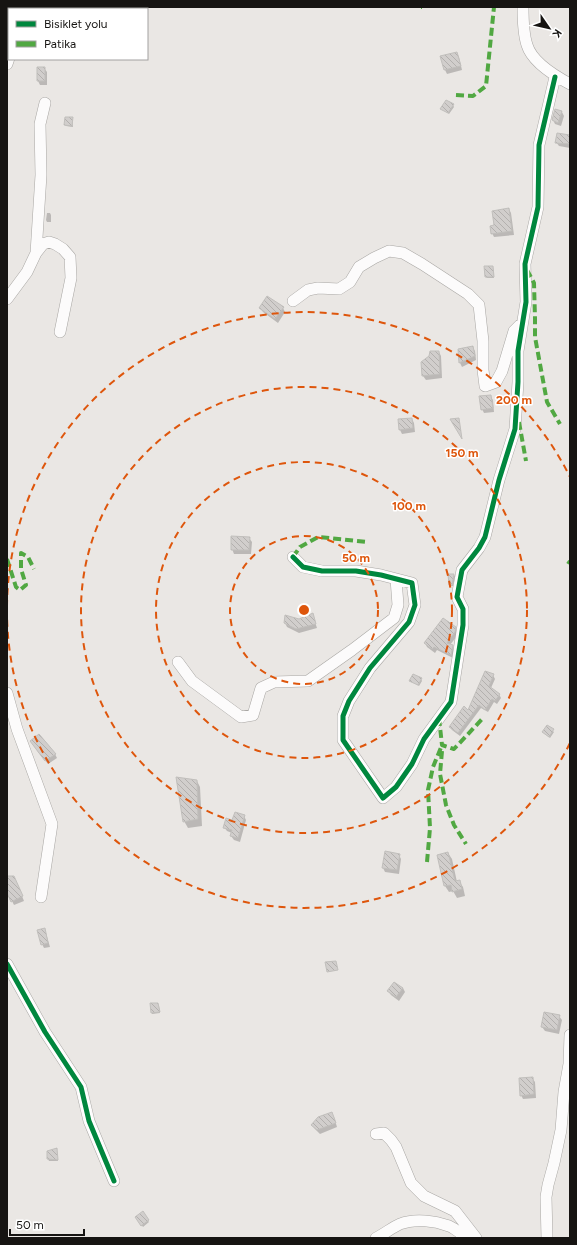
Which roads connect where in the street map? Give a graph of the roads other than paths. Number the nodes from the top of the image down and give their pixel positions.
1 (523, 7) edge
2 (555, 77) junction
3 (570, 84) edge
4 (45, 103) dead end
5 (36, 253) junction
6 (7, 299) edge
7 (293, 301) dead end
8 (523, 321) junction
9 (60, 332) dead end
10 (293, 557) dead end
11 (396, 579) junction
12 (178, 662) dead end
13 (7, 693) edge
14 (41, 897) dead end
15 (7, 964) edge
16 (570, 1035) edge
17 (376, 1134) dead end
18 (114, 1181) dead end
19 (376, 1238) edge
20 (467, 1238) edge
21 (476, 1238) edge
22 (548, 1238) edge

1 - 2 street
2 - 3 street
2 - 8 street
4 - 5 street
5 - 6 street
5 - 9 street
7 - 8 street
8 - 11 street
10 - 11 street
11 - 12 street
13 - 14 street
15 - 18 street
16 - 22 street
17 - 21 street
19 - 20 street

